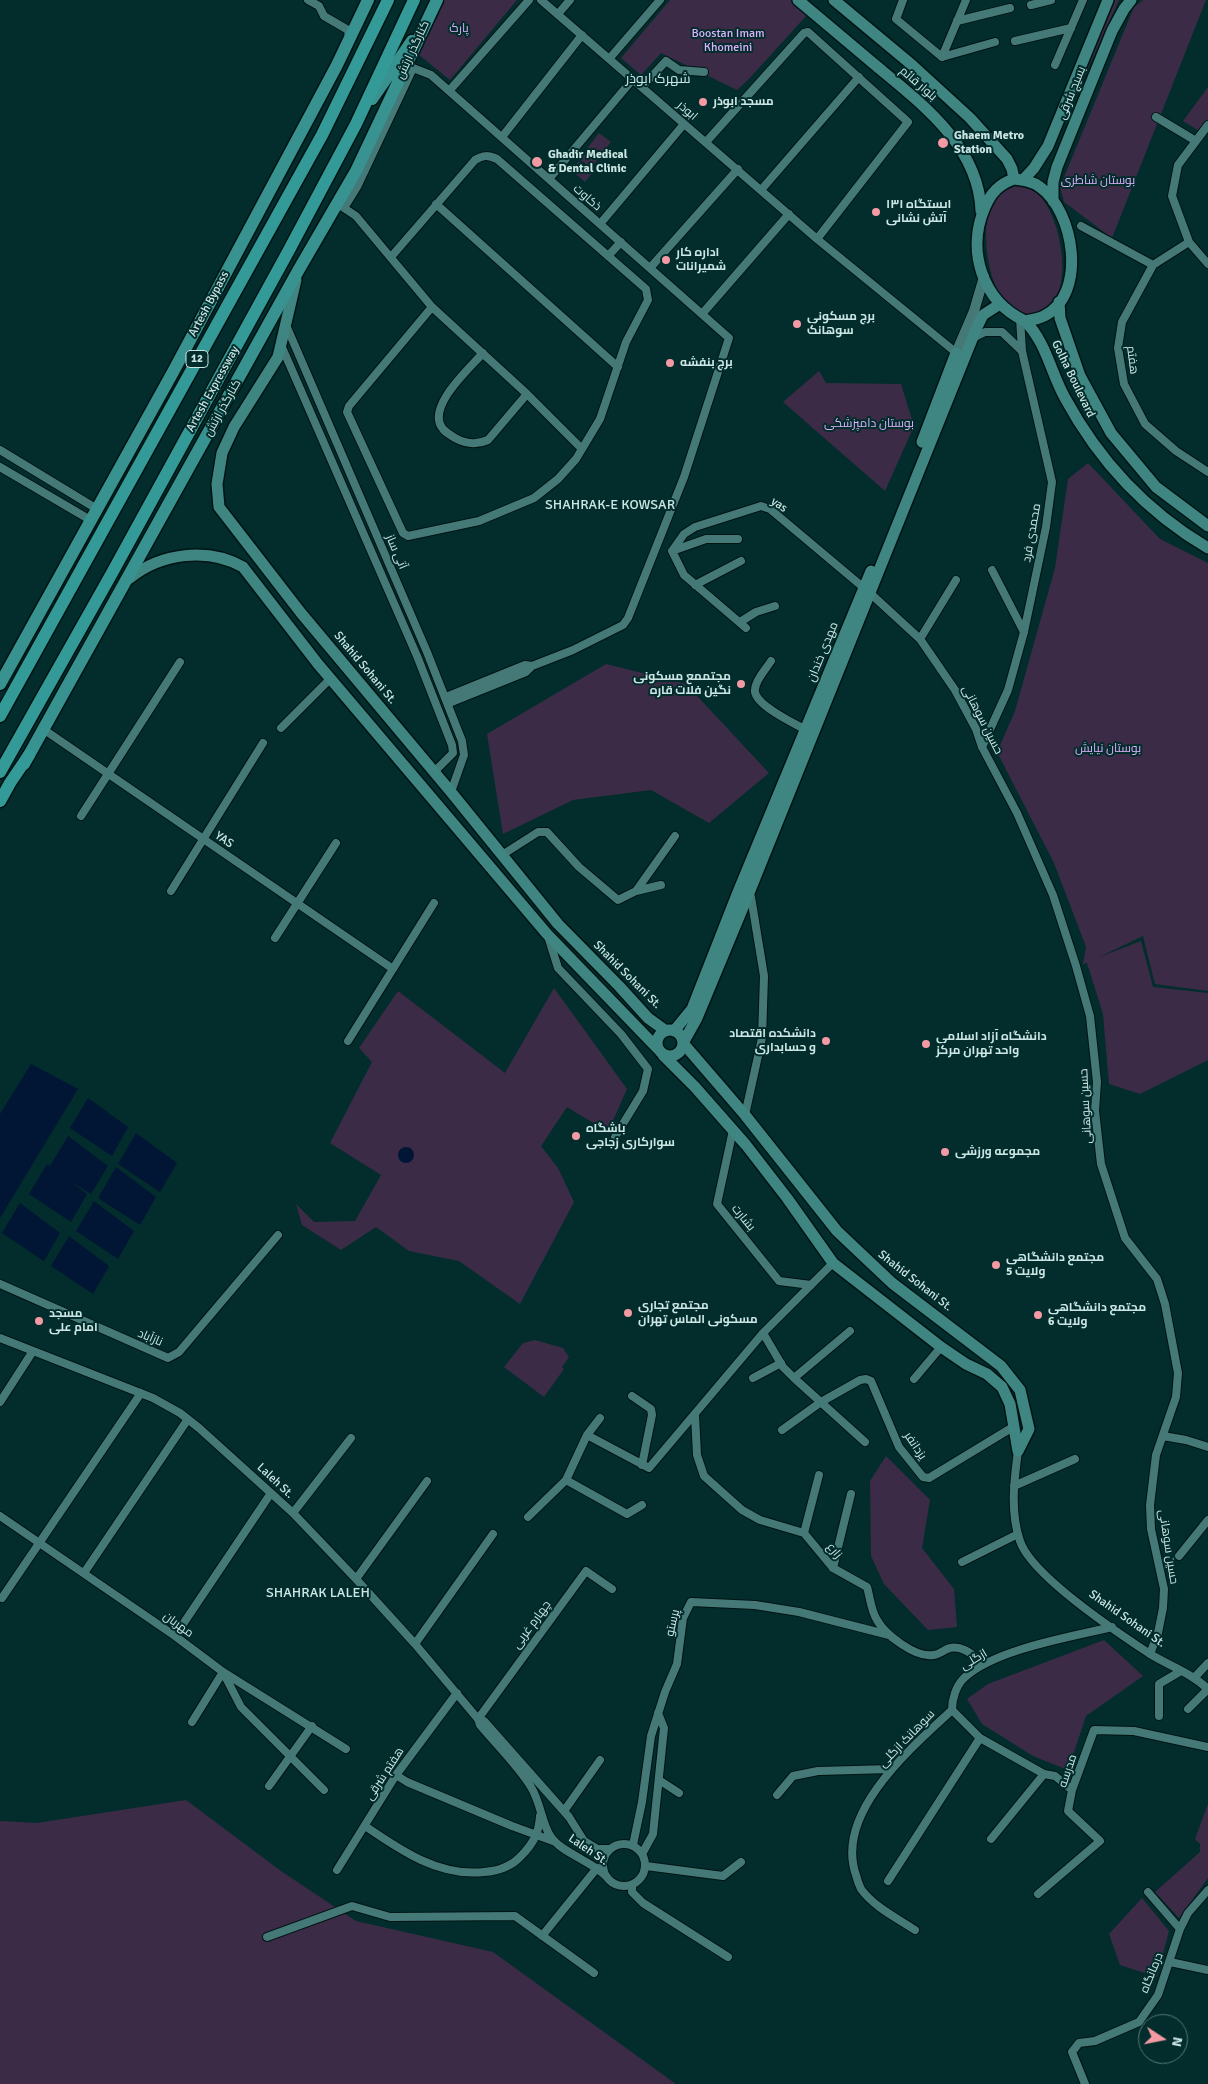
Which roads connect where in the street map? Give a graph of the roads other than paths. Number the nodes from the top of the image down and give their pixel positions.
1 (308, 0) edge
2 (368, 0) edge
3 (388, 0) edge
4 (414, 0) edge
5 (436, 0) edge
6 (529, 0) edge
7 (541, 0) edge
8 (570, 0) edge
9 (660, 0) edge
10 (798, 0) edge
11 (834, 0) edge
12 (903, 0) edge
13 (966, 0) edge
14 (1051, 0) edge
15 (1083, 0) edge
16 (1108, 0) edge
17 (1131, 0) edge
18 (1032, 5) dead end
19 (1010, 8) dead end
20 (558, 14) junction
21 (957, 21) junction
22 (1071, 28) junction
23 (582, 35) junction
24 (349, 40) junction
25 (1015, 41) dead end
26 (995, 42) dead end
27 (942, 58) junction
28 (609, 59) junction
29 (1055, 64) dead end
30 (704, 72) dead end
31 (859, 77) junction
32 (633, 79) junction
33 (642, 87) junction
34 (449, 91) junction
35 (1156, 117) dead end
36 (356, 124) junction
37 (684, 124) junction
38 (1208, 125) edge
39 (502, 137) junction
40 (1196, 140) junction
41 (706, 142) junction
42 (1048, 146) junction
43 (1063, 152) junction
44 (738, 170) junction
45 (549, 179) junction
46 (1018, 180) junction
47 (761, 190) junction
48 (1053, 201) junction
49 (436, 204) junction
50 (341, 206) junction
51 (789, 214) junction
52 (982, 215) junction
53 (600, 224) junction
54 (1081, 226) dead end
55 (818, 238) junction
56 (621, 242) junction
57 (1188, 242) junction
58 (608, 256) junction
59 (391, 257) junction
60 (1208, 264) edge
61 (1153, 265) junction
62 (650, 268) junction
63 (298, 271) junction
64 (984, 277) junction
65 (1059, 302) junction
66 (1000, 304) junction
67 (432, 306) junction
68 (702, 314) junction
69 (1022, 320) junction
70 (286, 324) junction
71 (973, 338) junction
72 (282, 345) junction
73 (1022, 350) junction
74 (483, 353) junction
75 (960, 356) junction
76 (301, 359) junction
77 (290, 365) junction
78 (618, 366) junction
79 (527, 394) junction
80 (582, 449) junction
81 (0, 450) edge
82 (0, 467) edge
83 (1208, 472) edge
84 (132, 476) junction
85 (95, 515) junction
86 (1208, 526) edge
87 (738, 538) dead end
88 (1208, 548) edge
89 (672, 551) junction
90 (741, 562) dead end
91 (66, 566) junction
92 (992, 570) dead end
93 (130, 578) junction
94 (956, 580) dead end
95 (695, 585) junction
96 (867, 591) junction
97 (775, 606) dead end
98 (301, 613) junction
99 (285, 623) junction
100 (1024, 632) junction
101 (920, 639) junction
102 (427, 652) junction
103 (417, 656) junction
104 (771, 661) dead end
105 (180, 662) dead end
106 (330, 679) junction
107 (0, 684) edge
108 (447, 700) junction
109 (0, 716) edge
110 (281, 728) dead end
111 (43, 729) junction
112 (806, 730) junction
113 (263, 743) dead end
114 (982, 747) junction
115 (29, 755) junction
116 (0, 772) edge
117 (434, 772) junction
118 (108, 774) junction
119 (451, 792) junction
120 (0, 801) edge
121 (0, 811) edge
122 (81, 816) dead end
123 (675, 836) dead end
124 (203, 839) junction
125 (336, 844) dead end
126 (502, 855) junction
127 (661, 885) dead end
128 (636, 891) junction
129 (171, 892) dead end
130 (751, 897) dead end
131 (434, 903) dead end
132 (297, 904) junction
133 (558, 924) junction
134 (547, 934) junction
135 (275, 938) dead end
136 (393, 969) junction
137 (670, 1031) junction
138 (348, 1041) dead end
139 (682, 1043) junction
140 (661, 1052) junction
141 (746, 1114) junction
142 (734, 1130) junction
143 (615, 1138) dead end
144 (278, 1235) dead end
145 (833, 1263) junction
146 (0, 1284) edge
147 (811, 1285) junction
148 (850, 1330) dead end
149 (763, 1332) junction
150 (0, 1338) edge
151 (942, 1347) junction
152 (33, 1351) junction
153 (781, 1362) junction
154 (753, 1378) dead end
155 (794, 1378) junction
156 (914, 1379) dead end
157 (141, 1393) junction
158 (632, 1396) dead end
159 (0, 1402) edge
160 (821, 1402) junction
161 (695, 1416) junction
162 (600, 1418) dead end
163 (188, 1419) junction
164 (1013, 1427) junction
165 (782, 1430) dead end
166 (587, 1435) junction
167 (1163, 1436) junction
168 (351, 1438) dead end
169 (866, 1442) dead end
170 (1208, 1447) edge
171 (1018, 1451) junction
172 (1075, 1459) dead end
173 (642, 1465) junction
174 (819, 1475) dead end
175 (427, 1480) dead end
176 (566, 1480) junction
177 (1014, 1486) junction
178 (271, 1493) junction
179 (851, 1494) dead end
180 (642, 1505) dead end
181 (293, 1513) junction
182 (0, 1516) edge
183 (528, 1517) dead end
184 (1208, 1520) edge
185 (804, 1533) junction
186 (494, 1534) dead end
187 (1018, 1534) junction
188 (40, 1543) junction
189 (1179, 1556) dead end
190 (962, 1562) dead end
191 (833, 1568) junction
192 (84, 1573) junction
193 (356, 1579) junction
194 (612, 1589) dead end
195 (2, 1598) dead end
196 (1112, 1627) junction
197 (175, 1636) junction
198 (889, 1636) junction
199 (415, 1644) junction
200 (1150, 1654) junction
201 (1208, 1663) edge
202 (984, 1664) junction
203 (1181, 1671) junction
204 (223, 1672) junction
205 (1195, 1677) junction
206 (1208, 1689) edge
207 (457, 1693) junction
208 (1188, 1709) dead end
209 (952, 1710) junction
210 (658, 1713) junction
211 (1159, 1716) dead end
212 (478, 1719) junction
213 (192, 1722) dead end
214 (312, 1726) junction
215 (980, 1738) junction
216 (1208, 1747) edge
217 (346, 1749) dead end
218 (290, 1756) junction
219 (600, 1760) dead end
220 (891, 1769) junction
221 (1044, 1774) junction
222 (396, 1775) junction
223 (659, 1780) junction
224 (269, 1786) dead end
225 (324, 1790) dead end
226 (1072, 1790) junction
227 (679, 1793) dead end
228 (777, 1795) dead end
229 (540, 1804) junction
230 (564, 1811) junction
231 (540, 1816) junction
232 (365, 1826) junction
233 (512, 1826) junction
234 (537, 1835) junction
235 (991, 1839) dead end
236 (554, 1841) junction
237 (633, 1845) junction
238 (610, 1849) junction
239 (642, 1854) junction
240 (741, 1862) dead end
241 (646, 1866) junction
242 (597, 1868) junction
243 (337, 1870) dead end
244 (607, 1877) junction
245 (888, 1881) dead end
246 (632, 1885) junction
247 (1208, 1890) edge
248 (1148, 1892) dead end
249 (1038, 1894) dead end
250 (1180, 1929) junction
251 (915, 1930) dead end
252 (542, 1936) junction
253 (267, 1937) dead end
254 (728, 1957) dead end
255 (1170, 1962) junction
256 (1208, 1970) edge
257 (594, 1973) dead end
258 (1084, 2084) edge

1 - 24 street
2 - 24 main road, Artesh Bypass
3 - 84 highway, 12
4 - 36 highway, Artesh Expressway / 12
5 - 36 main road
5 - 50 main road, کنارگذر ارتش
6 - 34 street
7 - 20 street, ابوذر
8 - 20 street
9 - 28 street
10 - 52 main road, بلوار قائم
11 - 46 main road, بلوار قائم
12 - 27 street
13 - 21 street
14 - 18 street
15 - 22 street
16 - 42 main road, بسیج شرقی
17 - 43 main road, بسیج شرقی
19 - 21 street
20 - 23 street, ابوذر
21 - 27 street
22 - 25 street
22 - 29 street
23 - 28 street, ابوذر
23 - 39 street
24 - 85 main road, Artesh Bypass
26 - 27 street
28 - 32 street, ابوذر
30 - 33 street
31 - 41 street
31 - 47 street
31 - 55 street
32 - 33 street, ابوذر
32 - 45 street
33 - 37 street, ابوذر
34 - 39 street, ذکاوت
34 - 50 street, ذکاوت
35 - 40 street
36 - 116 highway, Artesh Expressway / 12
37 - 41 street, ابوذر
37 - 53 street
38 - 40 street
39 - 45 street, ذکاوت
40 - 57 street
41 - 44 street, ابوذر
42 - 43 main road
42 - 46 main road, بسیج شرقی
43 - 48 main road, بسیج شرقی
44 - 47 street, ابوذر
44 - 62 street
45 - 53 street, ذکاوت
46 - 48 main road
46 - 52 main road
47 - 51 street, ابوذر
48 - 65 main road
49 - 58 street
49 - 59 street
49 - 78 street
50 - 59 street
50 - 63 main road, کنارگذر ارتش
51 - 55 street, ابوذر
51 - 68 street
52 - 64 main road
53 - 56 street, ذکاوت
54 - 61 street
55 - 75 street, ابوذر
56 - 58 street
56 - 62 street, ذکاوت
57 - 60 street
57 - 61 street, هفتم
58 - 78 street
59 - 67 street
61 - 83 street, هفتم
62 - 68 street, ذکاوت
63 - 70 main road, Shahid Sohani St.
63 - 93 main road, کنارگذر ارتش
64 - 66 main road
64 - 75 street, مهدی خندان
65 - 69 main road
65 - 86 main road, Golha Boulevard
66 - 69 main road
66 - 71 main road, مهدی خندان
67 - 74 street
67 - 80 street
68 - 108 street, ذکاوت
69 - 73 street, محمدی فرد
69 - 88 main road, Golha Boulevard
70 - 72 main road, Shahid Sohani St.
70 - 76 street, آتی ساز
71 - 73 street
71 - 75 main road, مهدی خندان
72 - 77 street, آتی ساز
72 - 98 main road, Shahid Sohani St.
73 - 100 street, محمدی فرد
74 - 79 street
74 - 79 street
75 - 96 main road, مهدی خندان
76 - 77 street
76 - 102 street, آتی ساز
77 - 103 street, آتی ساز
78 - 80 street
79 - 80 street
81 - 85 street
82 - 85 street
84 - 91 main road
84 - 109 highway, 12
85 - 91 main road, Artesh Bypass
87 - 89 street
89 - 95 street
89 - 96 street, yas
90 - 95 street
91 - 107 main road, Artesh Bypass
92 - 100 street
93 - 99 main road, Shahid Sohani St.
93 - 111 main road, کنارگذر ارتش
94 - 101 street
95 - 97 street
96 - 101 street, حسین سوهانی
96 - 112 main road, مهدی خندان
96 - 139 main road, مهدی خندان
98 - 99 main road
98 - 117 main road, Shahid Sohani St.
99 - 106 main road, Shahid Sohani St.
100 - 114 street, محمدی فرد
101 - 114 street, حسین سوهانی
102 - 103 street
102 - 108 street, آتی ساز
103 - 117 street, آتی ساز
104 - 112 street
105 - 118 street
106 - 110 street
106 - 134 main road, Shahid Sohani St.
108 - 119 street, آتی ساز
111 - 115 main road, کنارگذر ارتش
111 - 118 street, YAS
112 - 137 main road, مهدی خندان
113 - 124 street
114 - 167 street, حسین سوهانی
115 - 120 highway
115 - 121 main road, کنارگذر ارتش
117 - 119 main road, Shahid Sohani St.
118 - 122 street
118 - 124 street, YAS
119 - 126 main road, Shahid Sohani St.
123 - 128 street
124 - 129 street
124 - 132 street, YAS
125 - 132 street
126 - 128 street
126 - 133 main road, Shahid Sohani St.
127 - 128 street
130 - 141 street
131 - 136 street
132 - 135 street
132 - 136 street, YAS
133 - 134 main road
133 - 137 main road, Shahid Sohani St.
134 - 140 main road, Shahid Sohani St.
134 - 143 street
136 - 138 street
137 - 139 main road
137 - 140 main road
139 - 140 main road
139 - 141 main road, Shahid Sohani St.
140 - 142 main road, Shahid Sohani St.
141 - 171 main road, Shahid Sohani St.
142 - 145 main road, Shahid Sohani St.
142 - 147 street, بشارت
144 - 146 street, نازآباد
145 - 147 street
145 - 151 main road, Shahid Sohani St.
147 - 149 street
148 - 155 street
149 - 153 street
149 - 161 street
150 - 152 street, Laleh St.
151 - 156 street
151 - 164 main road, Shahid Sohani St.
152 - 157 street, Laleh St.
152 - 159 street
153 - 154 street
153 - 155 street
155 - 160 street
157 - 163 street, Laleh St.
157 - 188 street
158 - 173 street
160 - 164 street, یزدانفر
160 - 165 street
160 - 169 street
161 - 173 street
161 - 185 street
162 - 166 street
163 - 178 street, Laleh St.
163 - 192 street
164 - 171 main road, Shahid Sohani St.
166 - 173 street
166 - 176 street
167 - 170 street
167 - 200 street, حسین سوهانی
168 - 181 street
171 - 177 street, Shahid Sohani St.
172 - 177 street
174 - 185 street
175 - 193 street
176 - 180 street
176 - 183 street
177 - 187 street, Shahid Sohani St.
178 - 181 street, Laleh St.
178 - 197 street
179 - 191 street
181 - 193 street, Laleh St.
182 - 188 street, مهربان
184 - 189 street
185 - 191 street, زارع
186 - 199 street
187 - 190 street
187 - 196 street, Shahid Sohani St.
188 - 192 street, مهربان
188 - 195 street
191 - 198 street, زارع
192 - 197 street, مهربان
193 - 199 street, Laleh St.
194 - 212 street, چهارم غربی
196 - 200 street, Shahid Sohani St.
196 - 202 street, ازگلی
197 - 204 street, مهربان
198 - 202 street, زارع
198 - 210 street, پرستو
199 - 207 street, Laleh St.
200 - 203 street, Shahid Sohani St.
201 - 205 street
202 - 209 street, ازگلی
203 - 205 street, Shahid Sohani St.
203 - 211 street
204 - 213 street
204 - 214 street, مهربان
204 - 218 street
205 - 206 street, Shahid Sohani St.
206 - 208 street
207 - 212 street, Laleh St.
207 - 222 street, هفتم شرقی
209 - 215 street
209 - 220 street, سوهانک ازگلی
210 - 223 street
210 - 237 street, پرستو
212 - 229 street, Laleh St.
212 - 230 street, Laleh St.
214 - 217 street, مهربان
214 - 218 street
215 - 221 street
215 - 245 street
216 - 226 street, مدرسه
218 - 224 street
218 - 225 street
219 - 230 street
220 - 228 street
220 - 251 street, سوهانک ازگلی
221 - 226 street
221 - 235 street
222 - 232 street, هفتم شرقی
222 - 233 street
223 - 227 street
223 - 239 street
226 - 249 street, مدرسه
229 - 231 street
229 - 236 street, Laleh St.
230 - 238 street, Laleh St.
231 - 233 street
231 - 234 street
232 - 234 street
232 - 243 street, هفتم شرقی
233 - 234 street
234 - 236 street
236 - 242 street, Laleh St.
237 - 238 street
237 - 239 street
238 - 244 street
239 - 241 street
240 - 241 street
241 - 246 street
242 - 244 street, Laleh St.
242 - 252 street
244 - 246 street
246 - 254 street
247 - 250 street, درمانگاه
248 - 250 street
250 - 255 street, درمانگاه
252 - 253 street
252 - 257 street
255 - 256 street
255 - 258 street, درمانگاه

